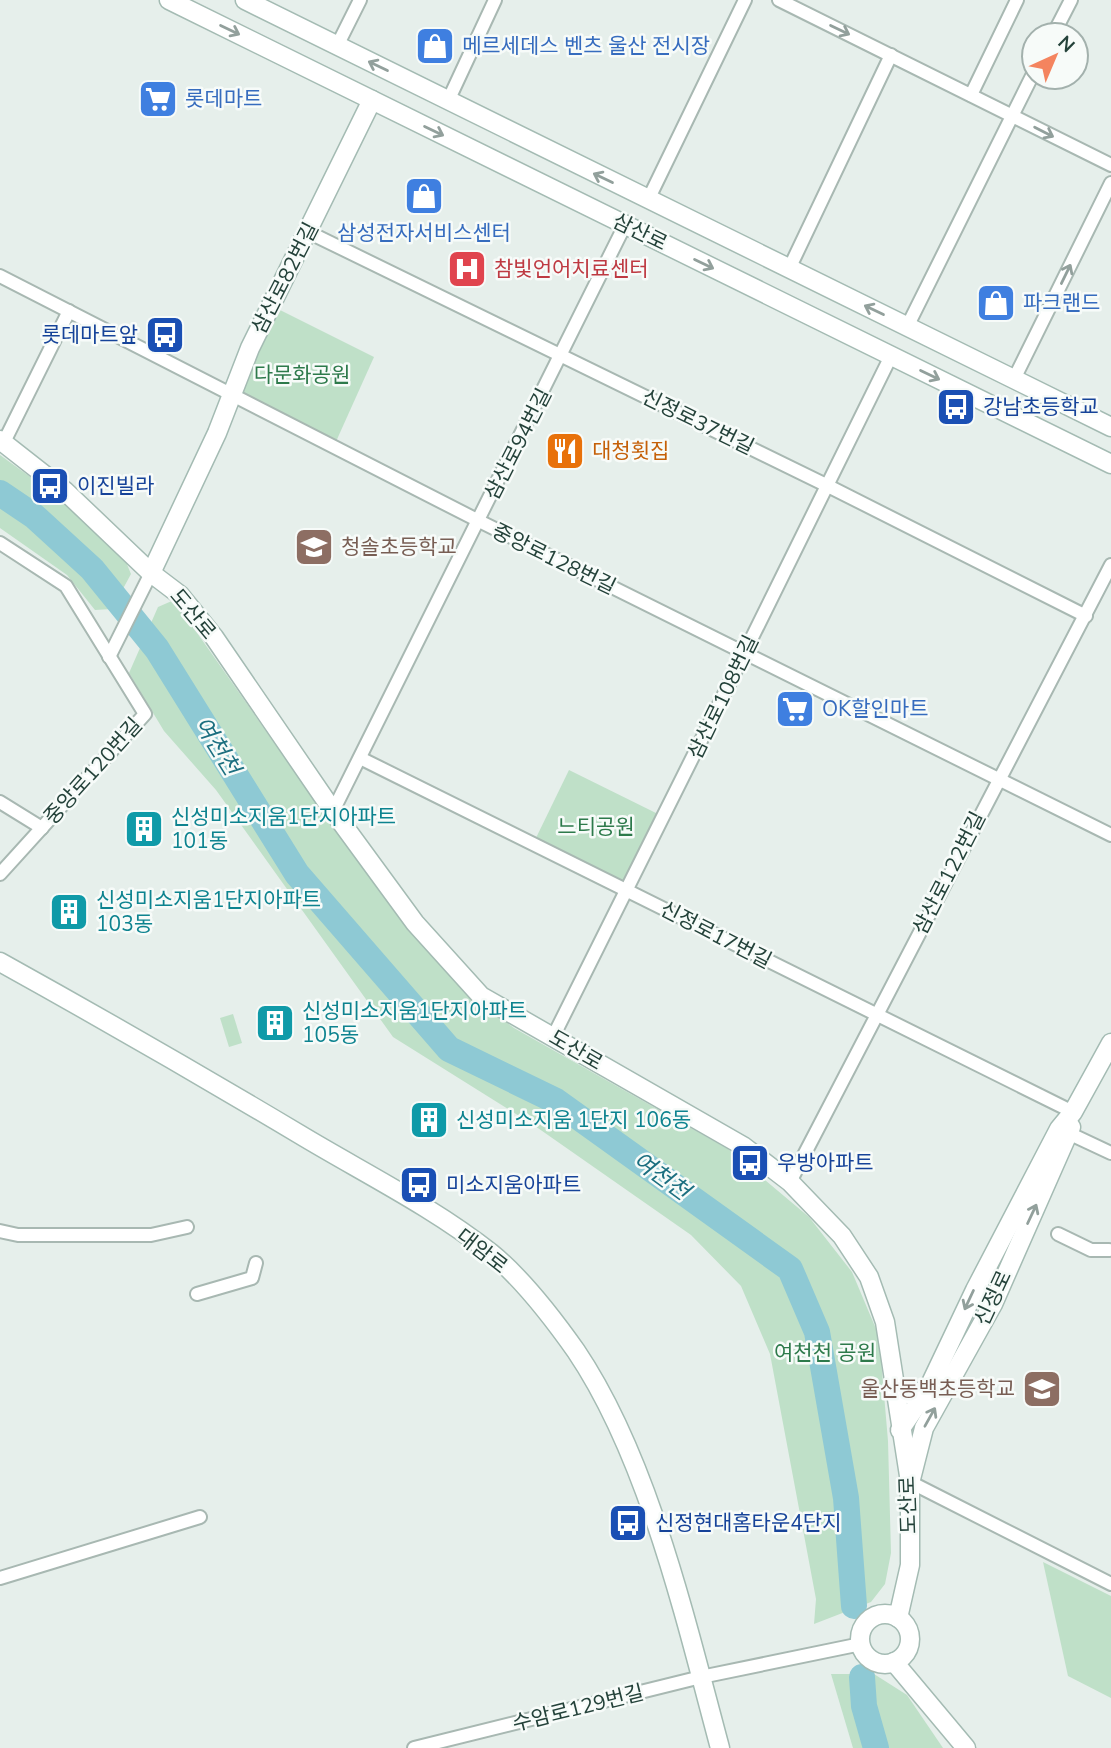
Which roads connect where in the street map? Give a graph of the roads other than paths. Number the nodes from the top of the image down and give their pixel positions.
1 (169, 0) edge
2 (244, 0) edge
3 (360, 0) edge
4 (495, 0) edge
5 (745, 0) edge
6 (779, 0) edge
7 (1017, 0) edge
8 (1071, 0) edge
9 (1060, 21) edge
10 (337, 46) junction
11 (891, 55) junction
12 (1024, 91) edge
13 (971, 94) junction
14 (372, 100) junction
15 (447, 101) junction
16 (1012, 115) junction
17 (1111, 166) edge
18 (1111, 183) edge
19 (649, 200) junction
20 (625, 225) junction
21 (308, 232) junction
22 (789, 269) junction
23 (0, 276) edge
24 (69, 311) junction
25 (906, 327) junction
26 (562, 356) junction
27 (891, 356) junction
28 (1014, 379) junction
29 (230, 393) junction
30 (1111, 427) edge
31 (2, 441) edge
32 (1111, 464) edge
33 (828, 485) junction
34 (479, 521) junction
35 (0, 543) edge
36 (1111, 565) edge
37 (151, 573) junction
38 (1086, 616) junction
39 (743, 653) junction
40 (109, 657) junction
41 (360, 758) junction
42 (997, 779) junction
43 (0, 802) edge
44 (333, 811) junction
45 (42, 828) junction
46 (1111, 835) edge
47 (0, 874) edge
48 (626, 890) junction
49 (0, 962) edge
50 (876, 1016) junction
51 (553, 1037) junction
52 (1108, 1054) edge
53 (1073, 1112) junction
54 (1065, 1131) junction
55 (1111, 1153) edge
56 (790, 1182) junction
57 (187, 1227) dead end
58 (0, 1231) edge
59 (1058, 1234) dead end
60 (1110, 1249) edge
61 (256, 1263) dead end
62 (197, 1294) dead end
63 (894, 1387) junction
64 (928, 1389) junction
65 (900, 1430) junction
66 (910, 1482) junction
67 (200, 1517) dead end
68 (0, 1578) edge
69 (1111, 1584) edge
70 (898, 1618) junction
71 (861, 1644) junction
72 (894, 1662) junction
73 (701, 1677) junction
74 (414, 1748) edge
75 (720, 1748) edge
76 (965, 1748) edge

1 -> 14 main road, 삼산로
2 - 10 main road, 삼산로
3 - 10 street
4 - 15 street
5 - 19 street
6 -> 11 street
7 - 13 street
8 - 9 street
15 -> 10 main road, 삼산로
11 - 13 street
11 - 22 street
12 - 16 street
13 - 16 street
14 -> 20 main road, 삼산로
14 - 21 main road, 삼산로82번길
19 -> 15 main road, 삼산로
16 -> 17 street
16 - 25 street
28 -> 18 street
19 - 22 main road, 삼산로
20 - 26 street, 삼산로94번길
20 -> 27 main road, 삼산로
21 - 26 street, 신정로37번길
21 - 29 main road, 삼산로82번길
25 -> 22 main road, 삼산로
23 - 24 street, 중앙로128번길
24 - 29 street, 중앙로128번길
24 - 31 street
25 - 28 main road, 삼산로
26 - 33 street, 신정로37번길
26 - 34 street, 삼산로94번길
27 -> 32 main road, 삼산로
27 - 33 street, 삼산로108번길
28 - 30 main road, 삼산로
29 - 34 street, 중앙로128번길
29 - 37 main road, 삼산로82번길
31 - 37 main road, 도산로
33 - 38 street, 신정로37번길
33 - 39 street, 삼산로108번길
34 - 39 street, 중앙로128번길
34 - 41 street, 삼산로94번길
35 - 40 street, 중앙로120번길
36 - 38 street, 삼산로122번길
37 - 40 street
37 - 44 main road, 도산로
38 - 42 street, 삼산로122번길
39 - 42 street, 중앙로128번길
39 - 48 street, 삼산로108번길
40 - 45 street, 중앙로120번길
41 - 44 street, 삼산로94번길
41 - 48 street, 신정로17번길
42 - 46 street, 중앙로128번길
42 - 50 street, 삼산로122번길
43 - 45 street
44 - 51 main road, 도산로
45 - 47 street, 중앙로120번길
48 - 50 street, 신정로17번길
48 - 51 street, 삼산로108번길
49 - 73 main road, 대암로
50 - 53 street, 신정로17번길
50 - 56 street, 삼산로122번길
51 - 56 main road, 도산로
52 - 53 main road, 신정로
53 - 54 main road, 신정로
54 - 55 street
54 -> 64 main road, 신정로
66 -> 54 main road, 신정로
56 - 63 main road, 도산로
57 - 58 street
59 - 60 street
61 - 62 street
63 - 64 main road
63 - 65 main road, 도산로
64 - 65 main road, 신정로
65 - 66 main road, 도산로
66 - 69 street
66 - 70 main road, 도산로
67 - 68 street
70 - 71 main road
70 - 72 main road
71 - 72 main road
71 - 73 street, 수암로129번길
72 - 76 main road
73 - 74 street, 수암로129번길
73 - 75 main road, 대암로

